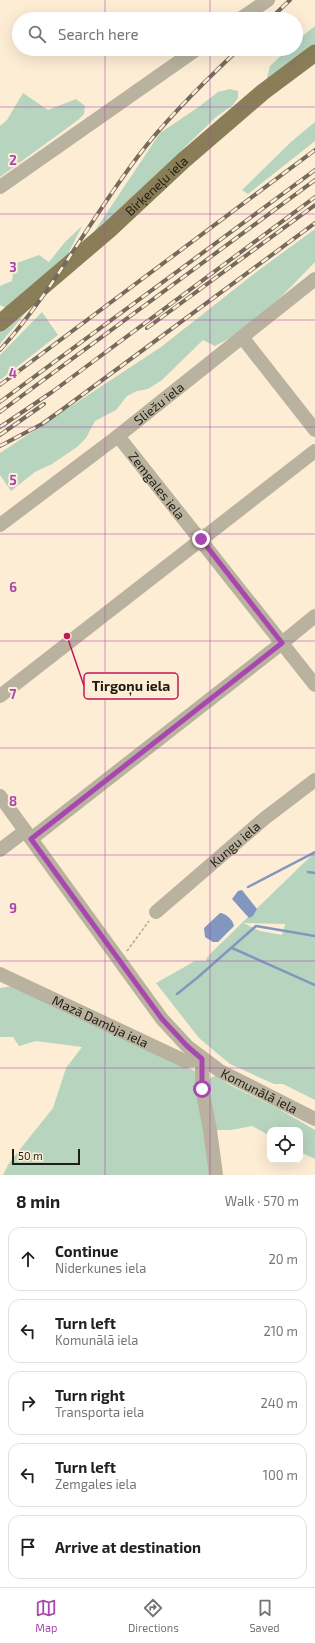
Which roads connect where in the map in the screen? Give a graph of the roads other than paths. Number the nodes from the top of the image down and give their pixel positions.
1 (268, 0) edge
2 (250, 12) edge
3 (315, 53) edge
4 (187, 56) edge
5 (0, 187) edge
6 (315, 279) edge
7 (0, 322) edge
8 (242, 337) junction
9 (315, 430) edge
10 (118, 436) junction
11 (315, 451) edge
12 (0, 525) edge
13 (201, 539) junction
14 (315, 616) edge
15 (282, 643) junction
16 (315, 685) edge
17 (0, 696) edge
18 (315, 780) edge
19 (0, 796) edge
20 (28, 835) junction
21 (0, 850) edge
22 (156, 912) road end
23 (0, 974) edge
24 (202, 1059) junction
25 (315, 1118) edge
26 (216, 1175) edge

1 - 2 street
3 - 7 main road, Birķeneļu iela
4 - 5 street
6 - 8 street, Sliežu iela
8 - 9 street
8 - 10 street, Sliežu iela
10 - 12 street, Sliežu iela
10 - 13 street, Zemgales iela
11 - 13 street
13 - 15 street, Zemgales iela
13 - 17 street
14 - 15 street
15 - 16 street, Zemgales iela
15 - 20 street
18 - 22 street, Kungu iela
19 - 20 street, Komunālā iela
20 - 21 street
20 - 24 street, Komunālā iela
23 - 24 street, Mazā Dambja iela
24 - 25 street, Komunālā iela
24 - 26 street

